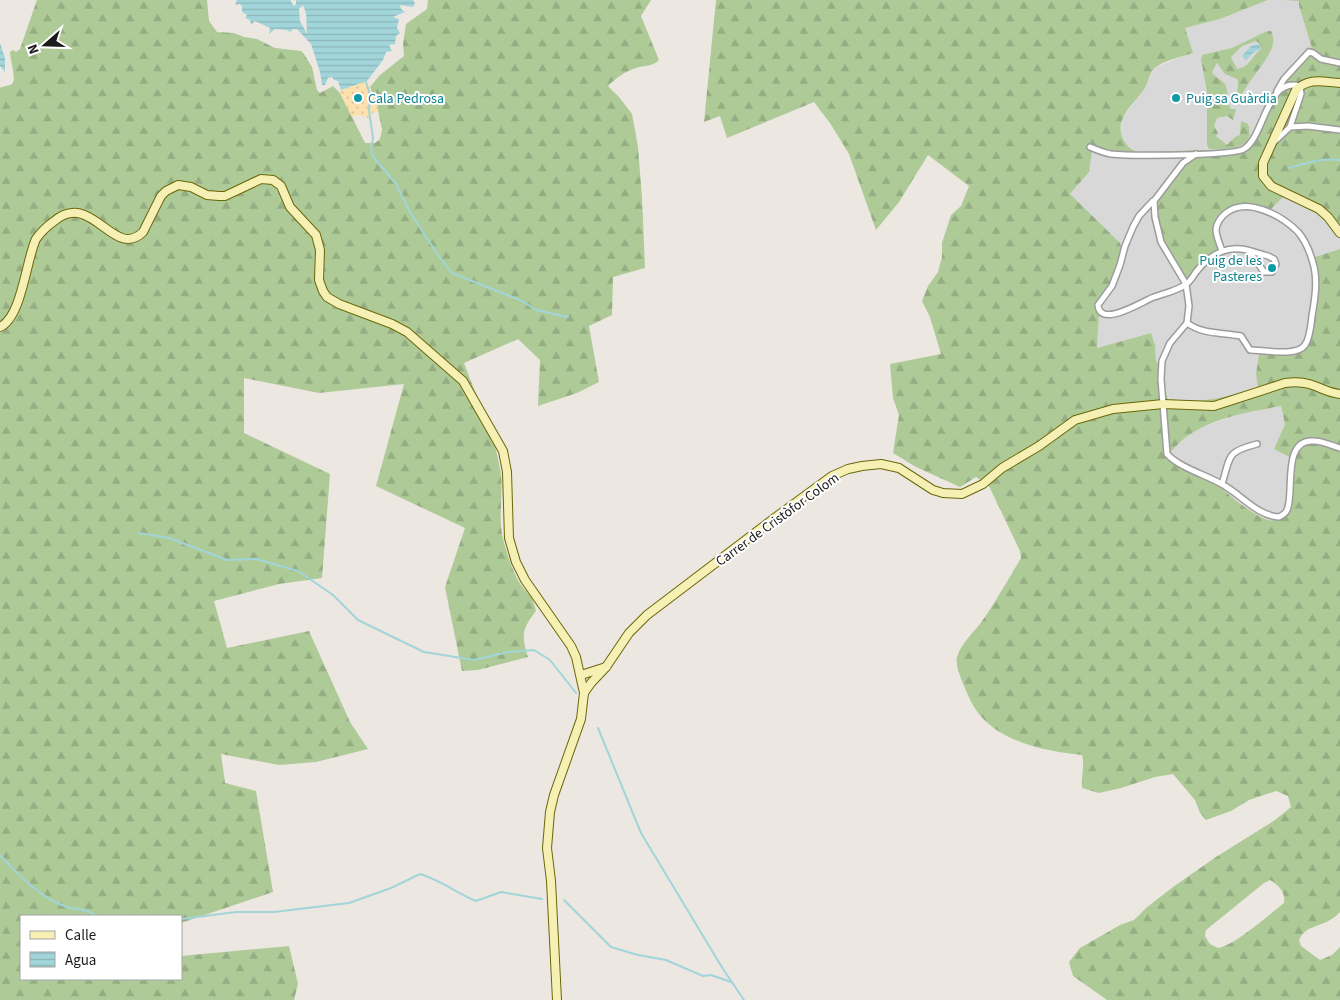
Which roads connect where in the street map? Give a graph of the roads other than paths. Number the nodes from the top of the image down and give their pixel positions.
1 (1340, 64) edge
2 (1340, 84) edge
3 (1300, 86) junction
4 (1276, 94) junction
5 (1290, 126) junction
6 (1340, 130) edge
7 (1270, 146) junction
8 (1090, 147) dead end
9 (1196, 154) junction
10 (1154, 201) junction
11 (1340, 233) edge
12 (1222, 251) junction
13 (1249, 251) junction
14 (1186, 284) junction
15 (1187, 323) junction
16 (0, 327) edge
17 (1340, 394) edge
18 (1163, 404) junction
19 (1257, 444) dead end
20 (1340, 448) edge
21 (1222, 484) junction
22 (576, 657) junction
23 (598, 672) junction
24 (582, 677) junction
25 (584, 694) junction
26 (557, 1000) edge

1 - 4 street
2 - 3 street
3 - 4 street
3 - 5 street
3 - 7 street
4 - 9 street
5 - 6 street
5 - 7 street
7 - 11 street
8 - 9 street
9 - 10 street
10 - 14 street
10 - 14 street
12 - 13 street
12 - 14 street
12 - 15 street
13 - 13 street
14 - 15 street
15 - 18 street
16 - 22 street
17 - 18 street, Carrer de Cristòfor Colom
18 - 21 street
18 - 23 street, Carrer de Cristòfor Colom
19 - 21 street
20 - 21 street
22 - 23 street
22 - 24 street
23 - 24 street
23 - 25 street, Carrer de Cristòfor Colom
24 - 25 street
25 - 26 street

